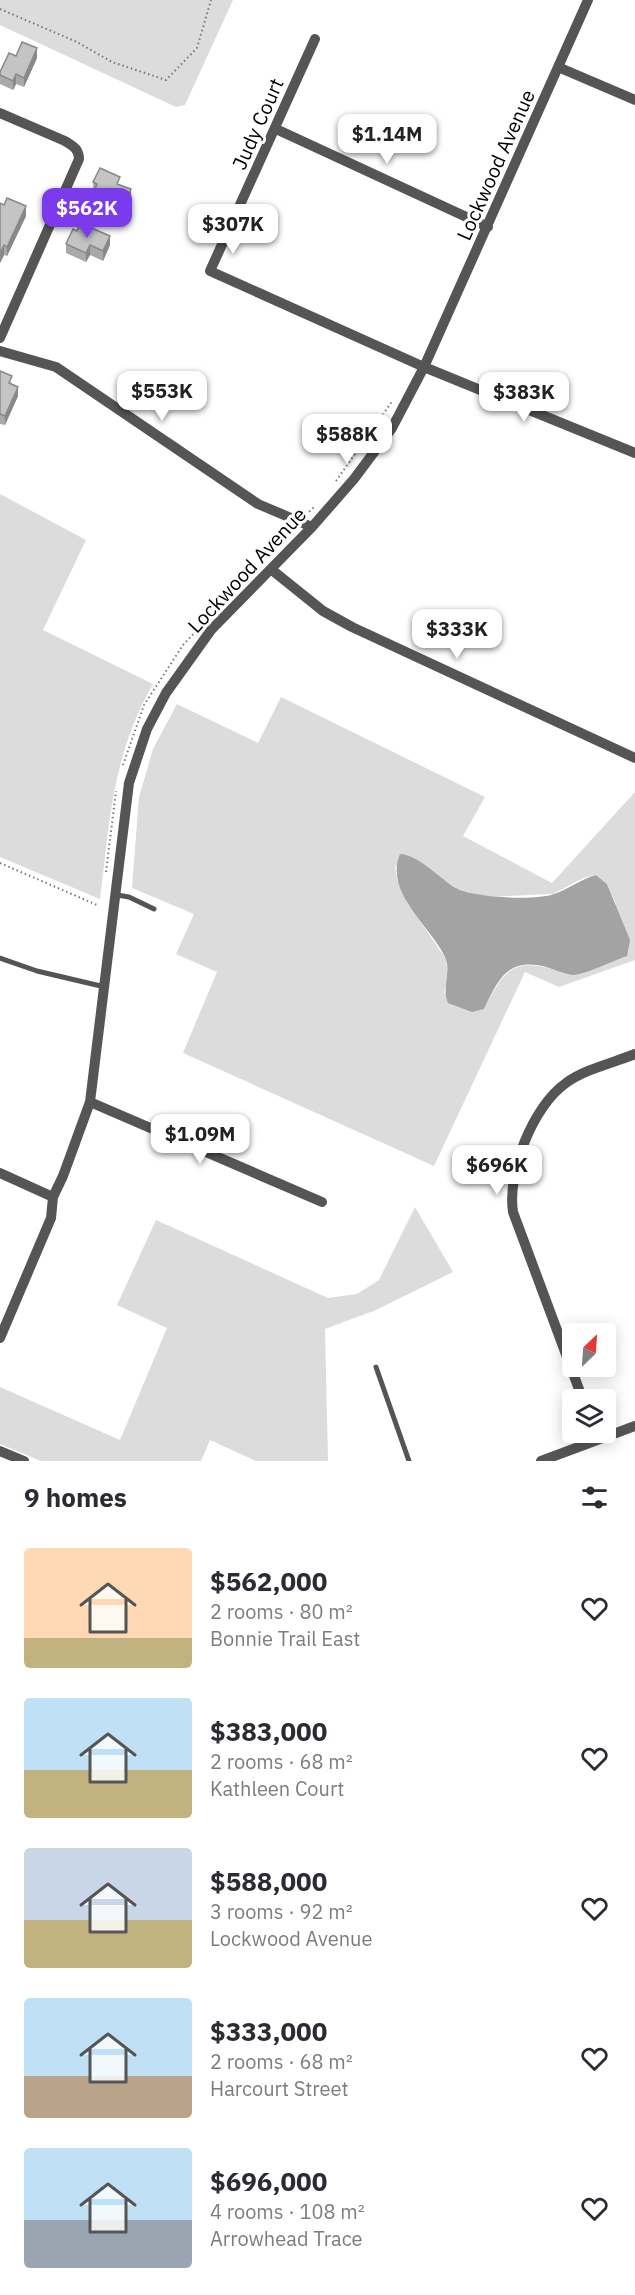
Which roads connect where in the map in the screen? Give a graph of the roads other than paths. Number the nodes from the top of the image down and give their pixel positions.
1 (588, 0) edge
2 (315, 39) dead end
3 (558, 67) junction
4 (635, 100) edge
5 (0, 113) edge
6 (276, 129) junction
7 (488, 227) junction
8 (0, 338) edge
9 (0, 351) edge
10 (424, 367) junction
11 (635, 453) edge
12 (312, 527) junction
13 (272, 570) junction
14 (635, 758) edge
15 (117, 895) junction
16 (154, 909) dead end
17 (0, 958) edge
18 (105, 987) junction
19 (635, 1054) edge
20 (90, 1101) junction
21 (0, 1173) edge
22 (53, 1197) junction
23 (321, 1202) dead end
24 (0, 1338) edge
25 (376, 1367) dead end
26 (579, 1389) edge
27 (635, 1426) edge
28 (616, 1431) edge
29 (582, 1443) edge
30 (0, 1450) edge
31 (24, 1461) edge
32 (409, 1461) edge
33 (542, 1461) edge

1 - 3 street, Lockwood Avenue
2 - 6 street, Judy Court
3 - 4 street
3 - 7 street, Lockwood Avenue
5 - 8 street
6 - 7 street
6 - 10 street, Judy Court
7 - 10 street, Lockwood Avenue
9 - 12 street
10 - 11 street
10 - 12 street, Lockwood Avenue
12 - 13 street, Lockwood Avenue
13 - 14 street
13 - 15 street, Lockwood Avenue
15 - 16 lane
15 - 18 street, Lockwood Avenue
17 - 18 lane
18 - 20 street, Lockwood Avenue
19 - 26 street
20 - 22 street, Lockwood Avenue
20 - 23 street
21 - 22 street
22 - 24 street, Lockwood Avenue
25 - 32 lane
27 - 28 street
29 - 33 street
30 - 31 street

